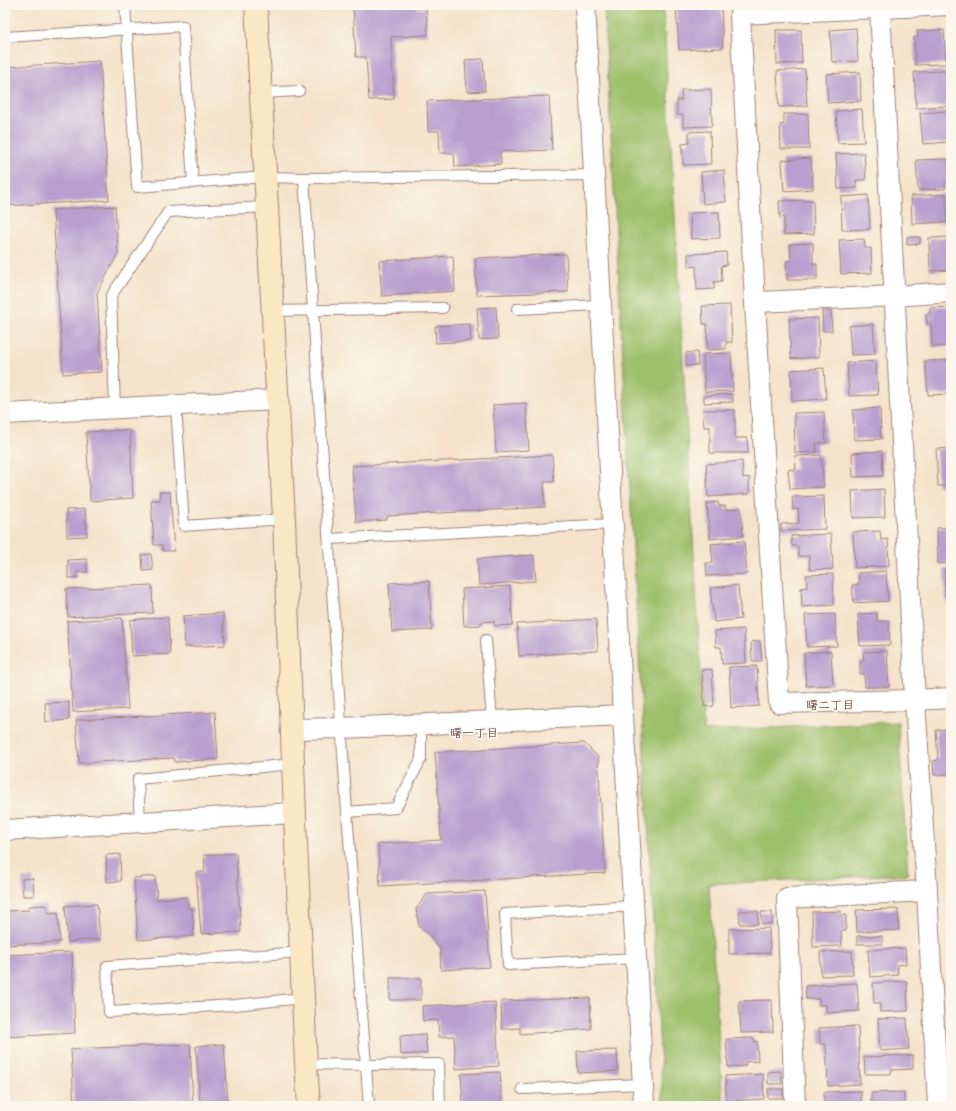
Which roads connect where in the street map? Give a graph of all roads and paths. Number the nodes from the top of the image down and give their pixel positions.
1 (125, 5) edge
2 (256, 5) edge
3 (585, 5) edge
4 (951, 5) edge
5 (880, 8) junction
6 (127, 29) junction
7 (5, 37) edge
8 (299, 91) dead end
9 (261, 93) junction
10 (593, 175) junction
11 (265, 177) junction
12 (304, 178) junction
13 (193, 183) junction
14 (267, 207) junction
15 (951, 292) edge
16 (895, 296) junction
17 (755, 302) junction
18 (600, 305) junction
19 (442, 308) dead end
20 (517, 309) dead end
21 (272, 310) junction
22 (314, 310) junction
23 (277, 400) junction
24 (176, 405) junction
25 (115, 408) junction
26 (5, 414) edge
27 (284, 519) junction
28 (612, 524) junction
29 (329, 539) junction
30 (486, 640) dead end
31 (951, 698) edge
32 (915, 700) junction
33 (623, 715) junction
34 (492, 721) junction
35 (421, 725) junction
36 (342, 728) junction
37 (292, 729) junction
38 (293, 764) junction
39 (347, 812) junction
40 (295, 813) junction
41 (140, 822) junction
42 (5, 830) edge
43 (927, 891) junction
44 (633, 906) junction
45 (301, 952) junction
46 (636, 958) junction
47 (303, 998) junction
48 (306, 1064) junction
49 (366, 1065) junction
50 (643, 1084) junction
51 (522, 1088) dead end
52 (309, 1106) edge
53 (369, 1106) edge
54 (440, 1106) edge
55 (644, 1106) edge
56 (795, 1106) edge
57 (938, 1106) edge

1 - 6 lane
2 - 9 street
3 - 10 street
4 - 5 street
5 - 16 street
5 - 17 street
6 - 7 lane
6 - 13 lane
6 - 13 lane
8 - 9 lane
9 - 11 street
10 - 12 lane
10 - 18 street
11 - 12 lane
11 - 13 lane
11 - 14 street
12 - 22 lane
14 - 21 street
14 - 25 lane
15 - 16 street
16 - 17 street
16 - 32 street
17 - 32 street
18 - 20 lane
18 - 28 street
19 - 22 lane
21 - 22 lane
21 - 23 street
22 - 29 lane
23 - 24 street
23 - 27 street
24 - 25 street
24 - 27 lane
25 - 26 street
27 - 37 street
28 - 29 lane
28 - 33 street
29 - 36 lane
30 - 34 lane
31 - 32 street
32 - 43 street
33 - 34 street
33 - 44 street
34 - 35 street
35 - 36 street
35 - 39 lane
36 - 37 street
36 - 39 lane
37 - 38 street
38 - 40 street
38 - 41 lane
39 - 49 lane
40 - 41 street
40 - 45 street
41 - 42 street
43 - 56 street
43 - 57 street
44 - 46 street
44 - 46 lane
45 - 47 street
45 - 47 lane
46 - 50 street
47 - 48 street
48 - 49 lane
48 - 52 street
49 - 53 lane
49 - 54 lane
50 - 51 lane
50 - 55 street

